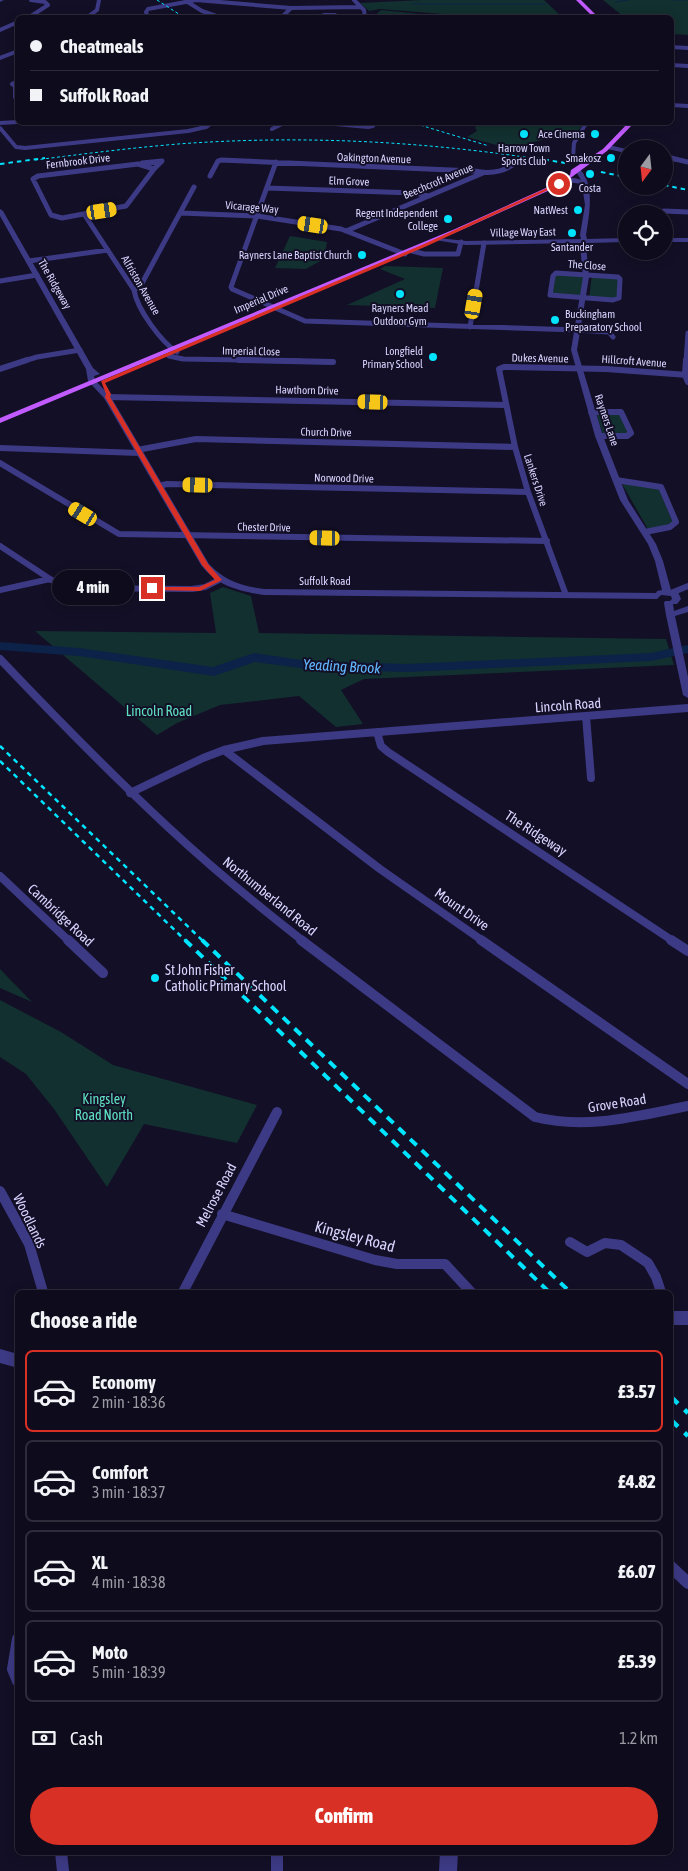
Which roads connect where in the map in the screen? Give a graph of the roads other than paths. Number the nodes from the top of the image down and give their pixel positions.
1 (31, 0) edge
2 (99, 0) edge
3 (269, 0) edge
4 (354, 0) edge
5 (578, 0) edge
6 (186, 1) edge
7 (225, 1) edge
8 (313, 2) dead end
9 (264, 6) junction
10 (360, 7) junction
11 (291, 8) junction
12 (311, 8) junction
13 (322, 8) junction
14 (33, 15) edge
15 (90, 15) edge
16 (147, 15) edge
17 (213, 15) edge
18 (285, 15) edge
19 (324, 15) joint
20 (335, 15) edge
21 (366, 15) edge
22 (594, 15) edge
23 (15, 23) edge
24 (0, 30) edge
25 (674, 47) edge
26 (688, 48) edge
27 (15, 52) edge
28 (0, 58) edge
29 (674, 65) edge
30 (688, 66) edge
31 (674, 105) edge
32 (688, 106) edge
33 (15, 123) edge
34 (1, 125) edge
35 (209, 125) edge
36 (280, 125) edge
37 (346, 125) edge
38 (372, 125) edge
39 (585, 125) edge
40 (630, 125) edge
41 (272, 129) dead end
42 (85, 141) joint
43 (69, 143) joint
44 (608, 147) junction
45 (618, 149) edge
46 (688, 152) edge
47 (673, 159) edge
48 (680, 160) junction
49 (276, 162) junction
50 (586, 162) junction
51 (688, 162) edge
52 (138, 164) junction
53 (514, 164) dead end
54 (154, 169) junction
55 (578, 169) junction
56 (483, 173) junction
57 (210, 176) dead end
58 (569, 176) junction
59 (584, 184) junction
60 (194, 187) dead end
61 (552, 187) junction
62 (267, 188) junction
63 (429, 196) junction
64 (0, 211) edge
65 (673, 211) edge
66 (688, 212) edge
67 (181, 213) junction
68 (84, 214) junction
69 (257, 216) junction
70 (346, 231) junction
71 (447, 234) junction
72 (438, 240) junction
73 (580, 240) junction
74 (618, 240) edge
75 (673, 240) edge
76 (688, 240) edge
77 (461, 242) junction
78 (484, 242) junction
79 (108, 250) junction
80 (406, 252) junction
81 (30, 261) junction
82 (586, 274) junction
83 (37, 275) junction
84 (0, 282) edge
85 (134, 290) junction
86 (583, 298) junction
87 (275, 308) junction
88 (470, 326) junction
89 (577, 330) junction
90 (612, 332) dead end
91 (688, 333) edge
92 (80, 350) junction
93 (172, 352) junction
94 (333, 362) dead end
95 (500, 368) joint
96 (0, 369) edge
97 (580, 369) junction
98 (686, 375) edge
99 (97, 382) junction
100 (688, 382) edge
101 (107, 397) junction
102 (506, 405) junction
103 (591, 412) junction
104 (0, 421) edge
105 (599, 436) junction
106 (515, 446) junction
107 (0, 448) edge
108 (138, 452) junction
109 (0, 463) edge
110 (616, 480) junction
111 (159, 486) junction
112 (528, 492) junction
113 (645, 532) junction
114 (188, 535) junction
115 (547, 541) junction
116 (0, 546) edge
117 (50, 579) junction
118 (219, 580) junction
119 (685, 587) edge
120 (0, 590) edge
121 (669, 594) junction
122 (566, 595) junction
123 (688, 609) edge
124 (670, 615) junction
125 (0, 659) edge
126 (688, 695) edge
127 (688, 708) edge
128 (586, 716) junction
129 (377, 732) junction
130 (224, 750) junction
131 (591, 778) dead end
132 (130, 793) junction
133 (0, 876) edge
134 (688, 951) edge
135 (104, 973) dead end
136 (688, 1084) edge
137 (688, 1106) edge
138 (277, 1112) dead end
139 (550, 1122) joint
140 (0, 1191) edge
141 (222, 1214) junction
142 (570, 1242) dead end
143 (42, 1290) edge
144 (184, 1290) edge
145 (469, 1290) edge
146 (660, 1290) edge
147 (673, 1318) edge
148 (688, 1318) edge
149 (0, 1356) edge
150 (15, 1360) edge
151 (673, 1569) edge
152 (688, 1583) edge
153 (15, 1657) edge
154 (15, 1674) edge
155 (61, 1855) edge
156 (277, 1855) edge
157 (448, 1855) edge
158 (63, 1871) edge
159 (278, 1871) edge
160 (448, 1871) edge

1 - 14 street
2 - 15 street
3 - 9 street
4 - 10 street
5 - 22 main road
6 - 7 street
6 - 16 street
6 - 17 street
7 - 9 street
8 - 12 street
9 - 11 street
10 - 13 street
10 - 21 street
11 - 12 street
11 - 18 street
12 - 13 street
13 - 19 street
19 - 20 street
23 - 24 street
25 - 26 street
27 - 28 street
29 - 30 street
31 - 32 street
33 - 34 street
34 - 43 street
35 - 42 street
36 - 41 street
37 - 38 street
39 - 50 street
40 - 44 main road
42 - 43 street
44 - 45 street
44 - 50 main road
46 - 48 street
47 - 48 street
48 - 51 street
49 - 56 street, Oakington Avenue
49 - 57 street, Oakington Avenue
49 - 62 street
50 - 55 main road
52 - 54 street, Fernbrook Drive
52 - 54 street, Fernbrook Drive
52 - 68 street, Fernbrook Drive
53 - 56 street, Oakington Avenue
54 - 68 street, Fernbrook Drive
55 - 58 main road
55 - 59 street, Rayners Lane
56 - 63 street, Beechcroft Avenue
58 - 59 street
58 - 61 main road, Imperial Drive
58 - 61 main road, Imperial Drive
59 - 73 street, Rayners Lane
60 - 67 street
61 - 71 main road, Imperial Drive
62 - 63 street, Elm Grove
62 - 69 street
63 - 70 street, Beechcroft Avenue
64 - 81 street, The Ridgeway
65 - 66 street
67 - 69 street, Vicarage Way
67 - 85 street
68 - 79 street, Alfriston Avenue
69 - 70 street, Vicarage Way
69 - 87 street
70 - 80 street, Vicarage Way
71 - 72 main road, Imperial Drive
71 - 77 street, Village Way East
71 - 80 main road, Imperial Drive
72 - 77 street, Village Way East
72 - 80 main road, Imperial Drive
73 - 74 street, Village Way East
73 - 78 street, Village Way East
73 - 82 street, Rayners Lane
75 - 76 street
77 - 78 street, Village Way East
77 - 80 street, Vicarage Way
78 - 88 street
79 - 81 street, Alfriston Avenue
79 - 85 street, Alfriston Avenue
80 - 87 main road, Imperial Drive
81 - 83 street, The Ridgeway
82 - 86 street, Rayners Lane
82 - 86 street, The Close
82 - 86 street, The Close
83 - 84 street
83 - 92 street, The Ridgeway
85 - 93 street, Alfriston Avenue
86 - 89 street, Rayners Lane
87 - 88 street
87 - 93 main road, Imperial Drive
88 - 89 street
89 - 90 street
89 - 97 street, Rayners Lane
91 - 98 street
92 - 96 street
92 - 99 street, The Ridgeway
93 - 94 street, Imperial Close
93 - 99 main road, Imperial Drive
95 - 97 street, Dukes Avenue
95 - 102 street, Lankers Drive
97 - 98 street, Hillcroft Avenue
97 - 103 street, Rayners Lane
98 - 100 street
99 - 101 street
99 - 104 main road, Imperial Drive
101 - 102 street, Hawthorn Drive
101 - 108 street
102 - 106 street, Lankers Drive
103 - 105 street, Rayners Lane
103 - 105 street
105 - 110 street, Rayners Lane
106 - 108 street, Church Drive
106 - 112 street, Lankers Drive
107 - 108 street, Church Drive
108 - 111 street
109 - 114 street, Chester Drive
110 - 113 street, Rayners Lane
110 - 113 street
111 - 112 street, Norwood Drive
111 - 114 street
112 - 115 street, Lankers Drive
113 - 121 street, Rayners Lane
114 - 115 street, Chester Drive
114 - 118 street
115 - 122 street, Lankers Drive
116 - 117 street
117 - 118 street
117 - 120 street
118 - 122 street, Suffolk Road
119 - 121 street
119 - 121 street
121 - 122 street, Suffolk Road
121 - 123 street
121 - 124 street, Rayners Lane
123 - 124 street
124 - 126 street, Rayners Lane
125 - 132 street, Northumberland Road
127 - 128 street, Lincoln Road
128 - 129 street, Lincoln Road
128 - 131 street
129 - 130 street, Lincoln Road
129 - 134 street, The Ridgeway
130 - 132 street, Lincoln Road
130 - 136 street, Mount Drive
132 - 139 street, Northumberland Road
133 - 135 street, Cambridge Road
137 - 139 street, Grove Road
138 - 141 street, Melrose Road
140 - 143 street, Woodlands
141 - 144 street, Melrose Road
141 - 145 street, Kingsley Road
142 - 146 street
147 - 148 street
149 - 150 street
151 - 152 street
153 - 154 street
155 - 158 street
156 - 159 street
157 - 160 street

